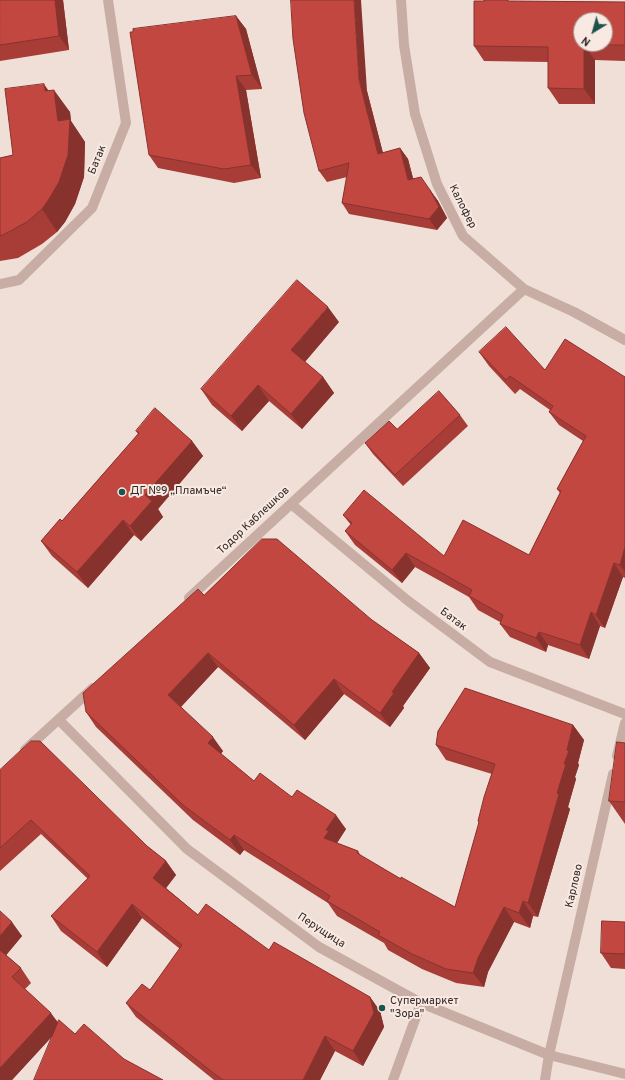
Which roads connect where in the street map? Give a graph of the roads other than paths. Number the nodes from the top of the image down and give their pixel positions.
1 (108, 0) edge
2 (401, 0) edge
3 (0, 284) edge
4 (524, 289) junction
5 (625, 340) edge
6 (291, 504) junction
7 (181, 606) edge
8 (100, 682) edge
9 (625, 714) edge
10 (59, 720) junction
11 (625, 723) edge
12 (18, 756) edge
13 (421, 1003) junction
14 (549, 1055) junction
15 (625, 1074) edge
16 (393, 1080) edge
17 (545, 1080) edge

1 - 3 street, Батак
2 - 4 street, Калофер
4 - 5 street, Калофер
4 - 6 street, Тодор Каблешков
6 - 7 street, Тодор Каблешков
6 - 9 street, Батак
8 - 10 street
10 - 12 street
10 - 13 street, Перущица
11 - 14 street, Карлово
13 - 14 street, Перущица
13 - 16 street
14 - 15 street, Перущица
14 - 17 street, Карлово

